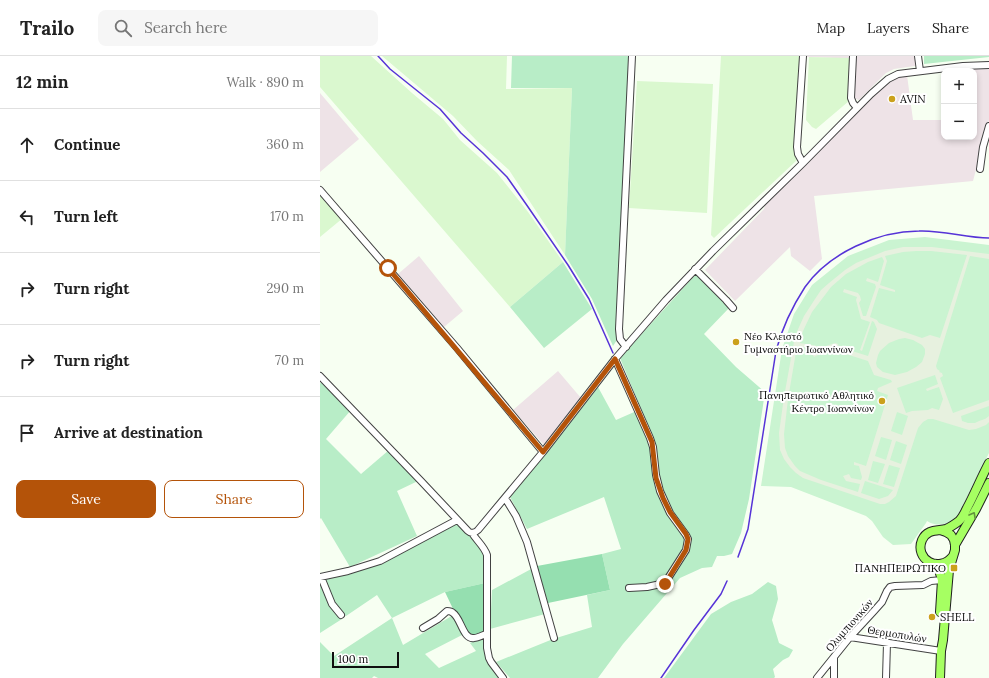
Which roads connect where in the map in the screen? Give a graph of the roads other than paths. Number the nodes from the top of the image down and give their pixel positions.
1 (632, 56) edge
2 (803, 56) edge
3 (853, 56) edge
4 (918, 56) edge
5 (989, 65) edge
6 (920, 71) junction
7 (857, 108) junction
8 (989, 126) edge
9 (803, 163) junction
10 (980, 169) dead end
11 (320, 190) edge
12 (695, 269) junction
13 (733, 308) dead end
14 (626, 346) junction
15 (615, 359) junction
16 (320, 376) edge
17 (543, 452) junction
18 (989, 463) edge
19 (989, 483) edge
20 (506, 498) junction
21 (456, 520) junction
22 (940, 530) junction
23 (472, 533) junction
24 (955, 545) junction
25 (953, 556) junction
26 (935, 564) junction
27 (320, 577) edge
28 (942, 580) junction
29 (629, 588) dead end
30 (341, 615) dead end
31 (423, 628) dead end
32 (486, 634) junction
33 (850, 637) junction
34 (554, 638) dead end
35 (887, 642) junction
36 (941, 650) junction
37 (834, 658) junction
38 (503, 678) edge
39 (817, 678) edge
40 (834, 678) edge
41 (886, 678) edge
42 (940, 678) edge

1 - 14 street
2 - 9 street
3 - 7 street
4 - 6 street
5 - 6 street
6 - 7 street
7 - 9 street
8 - 10 street
9 - 12 street
11 - 17 street
12 - 13 street
12 - 14 street
14 - 15 street
15 - 17 street
15 - 29 street
16 - 21 street
17 - 20 street
18 - 22 main road
24 -> 19 main road
20 - 23 street
20 - 34 street
21 - 23 street
21 - 27 street
22 - 24 main road
22 - 26 main road
23 - 32 street
24 - 25 main road
25 - 26 main road
25 - 36 main road
26 - 28 main road
27 - 30 street
28 - 33 street, Ολυμπιονικών
28 - 36 main road
31 - 32 street
32 - 38 street
33 - 35 street, Θερμοπυλών
33 - 37 street, Ολυμπιονικών
35 - 36 street, Θερμοπυλών
35 - 41 street
36 - 42 main road
37 - 39 street, Ολυμπιονικών
37 - 40 street

